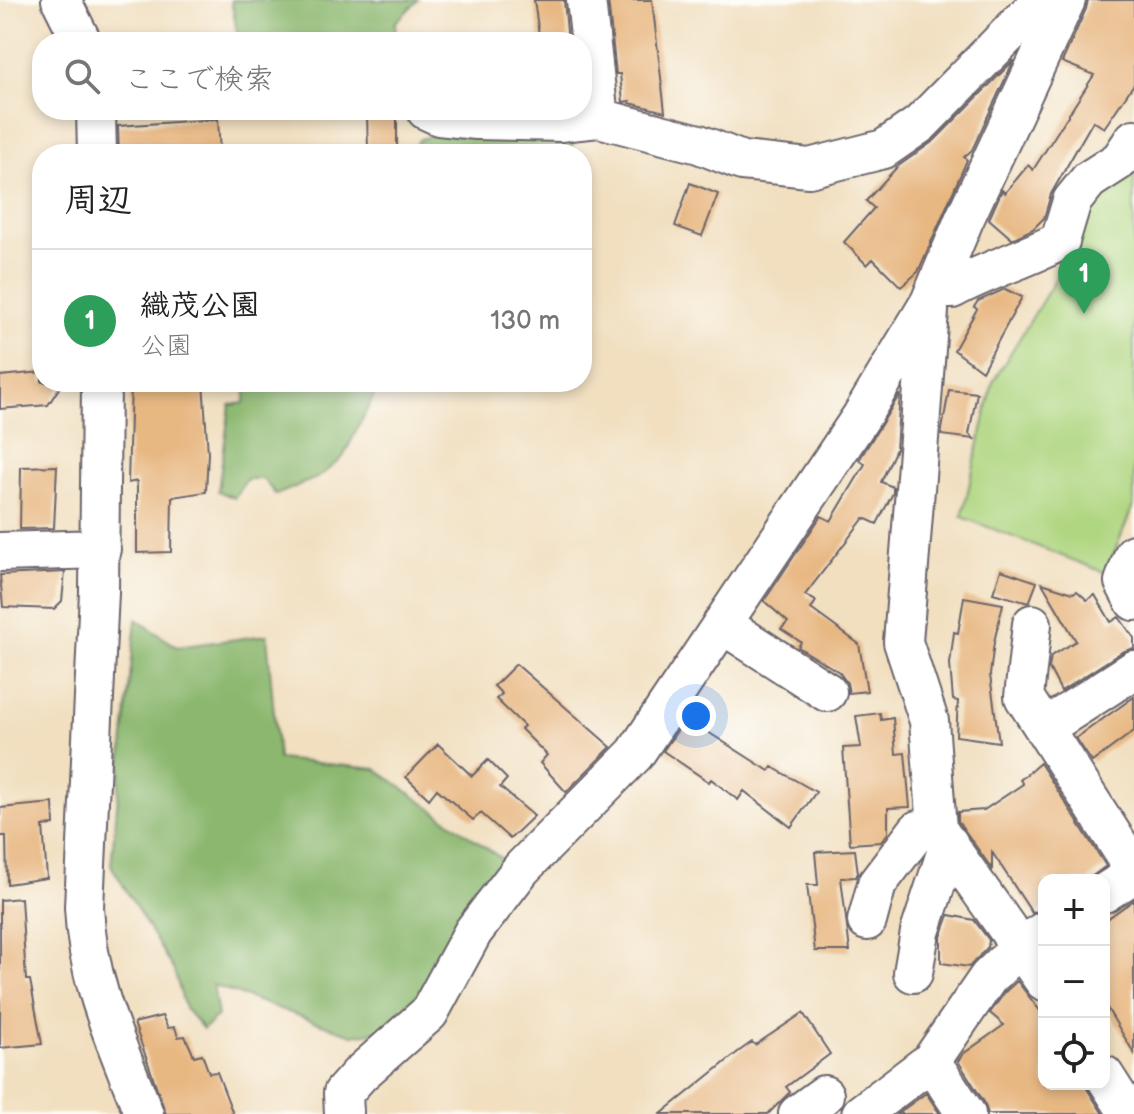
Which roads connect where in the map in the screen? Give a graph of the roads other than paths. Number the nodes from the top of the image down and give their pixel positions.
1 (61, 0) edge
2 (586, 0) edge
3 (1042, 0) edge
4 (1066, 0) edge
5 (77, 32) edge
6 (590, 32) edge
7 (592, 54) edge
8 (599, 118) junction
9 (592, 119) edge
10 (96, 120) edge
11 (477, 120) edge
12 (580, 120) edge
13 (1134, 139) edge
14 (97, 144) edge
15 (934, 293) junction
16 (101, 392) edge
17 (101, 549) junction
18 (0, 552) edge
19 (1134, 554) edge
20 (1134, 601) edge
21 (722, 624) junction
22 (1032, 624) dead end
23 (1134, 670) edge
24 (827, 692) dead end
25 (1044, 728) junction
26 (943, 837) junction
27 (1134, 871) edge
28 (1110, 889) edge
29 (867, 921) dead end
30 (1033, 938) edge
31 (1038, 958) edge
32 (913, 973) dead end
33 (931, 1061) junction
34 (1110, 1084) edge
35 (144, 1114) edge
36 (344, 1114) edge
37 (861, 1114) edge
38 (966, 1114) edge
39 (1129, 1114) edge

1 - 5 street
2 - 6 street
3 - 8 street
4 - 15 street
7 - 8 street
8 - 9 street
10 - 14 street
11 - 12 street
13 - 15 street
15 - 21 street
15 - 26 street
16 - 17 street
17 - 18 street
17 - 35 street
19 - 20 street
21 - 24 street
21 - 36 street
22 - 25 street
23 - 25 street
25 - 27 street
26 - 29 street
26 - 30 street
26 - 32 street
27 - 28 street
30 - 31 street
30 - 33 street
33 - 37 street
33 - 38 street
34 - 39 street

